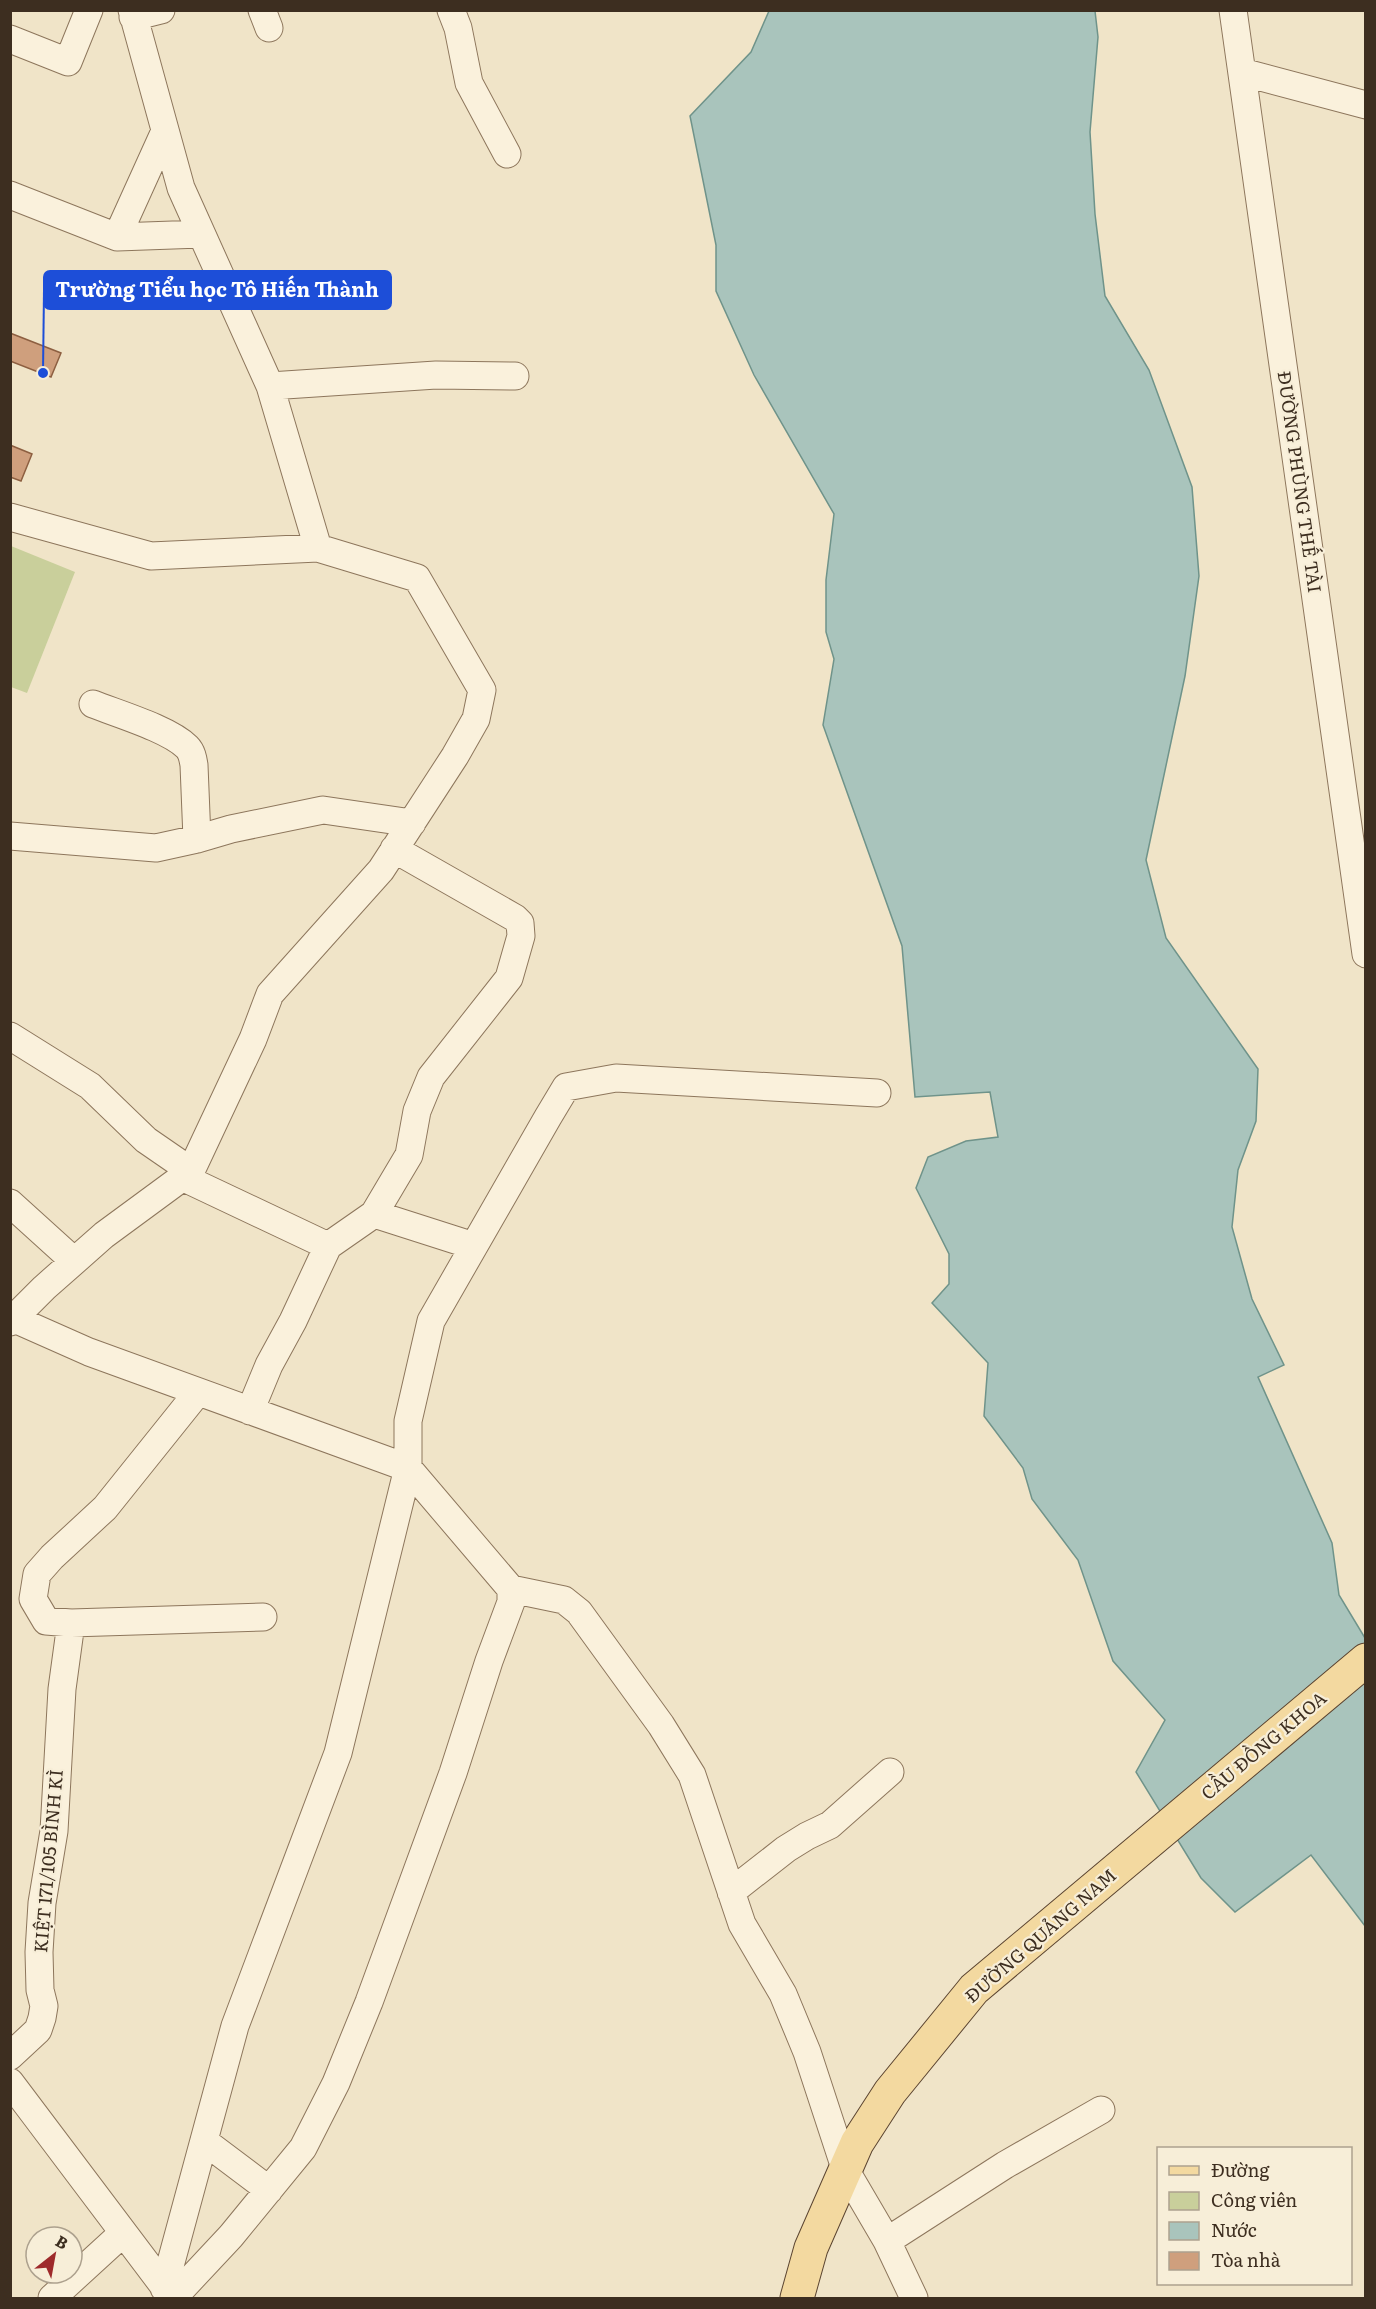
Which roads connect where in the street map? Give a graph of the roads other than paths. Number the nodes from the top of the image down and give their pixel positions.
1 (89, 10) edge
2 (161, 10) edge
3 (452, 10) edge
4 (1233, 10) edge
5 (133, 14) edge
6 (10, 39) edge
7 (1242, 72) junction
8 (1365, 105) edge
9 (165, 131) junction
10 (507, 154) dead end
11 (10, 195) edge
12 (201, 234) junction
13 (117, 237) junction
14 (515, 376) dead end
15 (270, 386) junction
16 (10, 517) edge
17 (318, 548) junction
18 (93, 704) dead end
19 (412, 823) junction
20 (10, 836) edge
21 (197, 839) junction
22 (394, 849) junction
23 (1365, 954) edge
24 (10, 1036) edge
25 (877, 1093) dead end
26 (187, 1174) junction
27 (11, 1203) edge
28 (374, 1214) junction
29 (328, 1246) junction
30 (474, 1246) junction
31 (74, 1261) junction
32 (12, 1319) edge
33 (198, 1392) junction
34 (250, 1411) junction
35 (408, 1468) junction
36 (511, 1589) junction
37 (263, 1617) dead end
38 (71, 1623) junction
39 (1365, 1660) edge
40 (890, 1772) dead end
41 (1162, 1833) joint
42 (731, 1892) junction
43 (10, 2056) edge
44 (10, 2082) edge
45 (1101, 2110) dead end
46 (204, 2141) junction
47 (846, 2171) junction
48 (269, 2190) junction
49 (123, 2233) junction
50 (887, 2241) junction
51 (170, 2295) edge
52 (52, 2298) edge
53 (796, 2298) edge
54 (914, 2298) edge

1 - 6 street
2 - 5 street
3 - 10 street
4 - 7 street, ĐƯỜNG PHÙNG THẾ TÀI
5 - 9 street
7 - 8 street
7 - 23 street, ĐƯỜNG PHÙNG THẾ TÀI
9 - 12 street
9 - 13 street
11 - 13 street
12 - 13 street
12 - 15 street
14 - 15 street
15 - 17 street
16 - 17 street
17 - 19 street
18 - 21 street
19 - 21 street
19 - 22 street
20 - 21 street
22 - 26 street
22 - 28 street
24 - 26 street
25 - 30 street
26 - 29 street
26 - 31 street
27 - 31 street
28 - 29 street
28 - 30 street
29 - 34 street
30 - 35 street
31 - 32 street
32 - 33 street
33 - 34 street
33 - 38 street
34 - 35 street
35 - 36 street
35 - 46 street
36 - 42 street
36 - 48 street
37 - 38 street
38 - 43 street, KIỆT 171/105 BÌNH KÌ
39 - 41 main road, CẦU ĐỒNG KHOA
40 - 42 street
41 - 47 main road, ĐƯỜNG QUẢNG NAM
42 - 47 street
44 - 49 street
45 - 50 street
46 - 48 street
46 - 51 street
47 - 50 street
47 - 53 main road, ĐƯỜNG QUẢNG NAM
48 - 51 street
49 - 51 street
49 - 52 street
50 - 54 street

